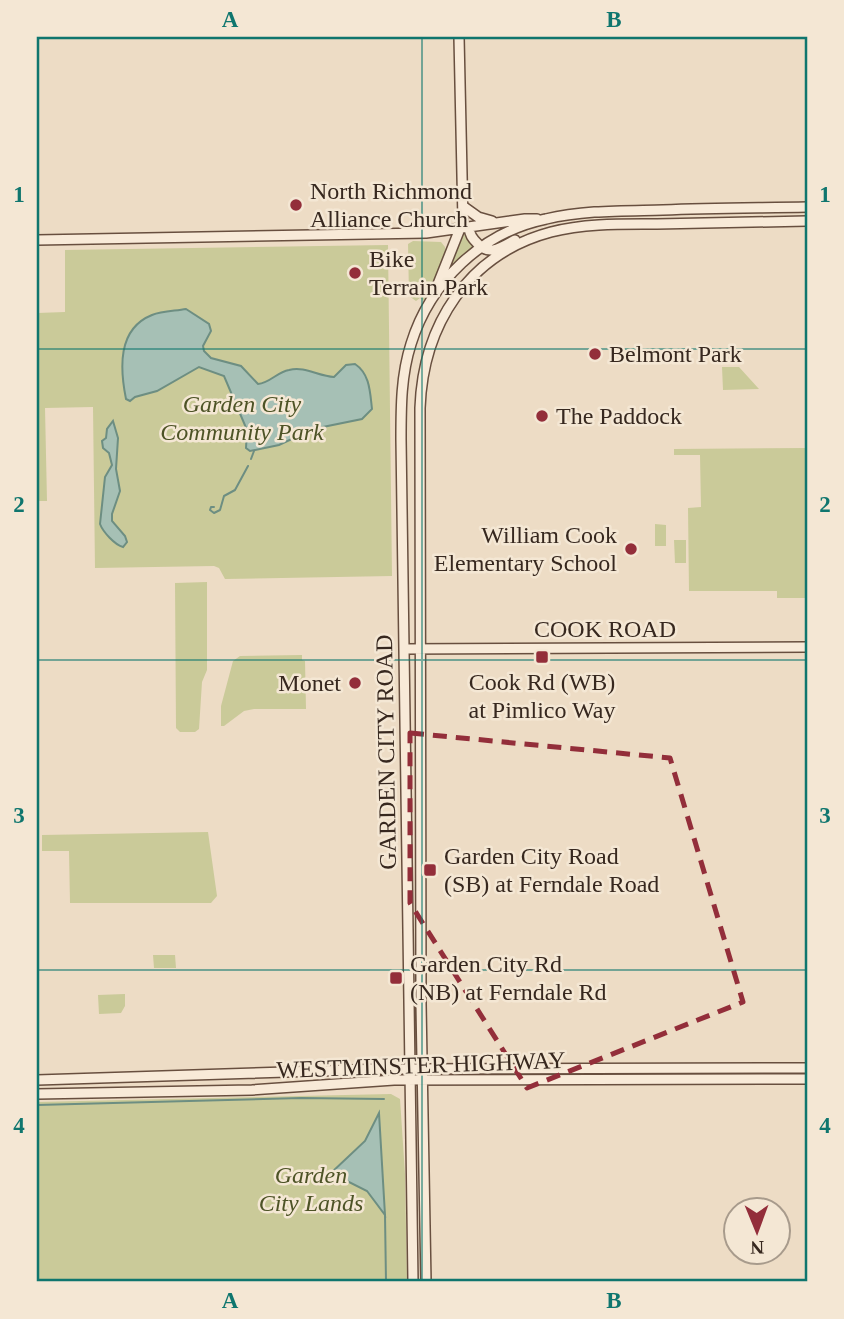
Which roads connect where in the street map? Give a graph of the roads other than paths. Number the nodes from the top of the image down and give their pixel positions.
1 (459, 37) edge
2 (464, 206) junction
3 (807, 207) edge
4 (542, 219) junction
5 (807, 221) edge
6 (497, 222) junction
7 (464, 226) junction
8 (551, 232) junction
9 (426, 233) junction
10 (37, 240) edge
11 (485, 247) junction
12 (451, 250) junction
13 (484, 266) junction
14 (433, 296) junction
15 (807, 647) edge
16 (404, 649) junction
17 (420, 649) junction
18 (807, 1068) edge
19 (410, 1069) junction
20 (422, 1069) junction
21 (807, 1079) edge
22 (37, 1080) edge
23 (410, 1080) junction
24 (422, 1080) junction
25 (37, 1094) edge
26 (413, 1282) edge
27 (426, 1282) edge

1 - 2 main road
2 - 6 main road
2 - 7 main road
3 - 4 main road
4 - 6 main road
4 - 11 main road
5 - 8 main road
6 - 7 main road
7 - 9 main road
7 - 11 main road
7 - 12 main road
8 - 11 main road
8 - 13 main road, GARDEN CITY ROAD
9 - 10 main road
9 - 12 main road
11 - 13 main road
11 - 14 main road, GARDEN CITY ROAD
12 - 14 main road
13 - 17 main road, GARDEN CITY ROAD
14 - 16 main road, GARDEN CITY ROAD
15 - 17 main road, COOK ROAD
16 - 17 main road, COOK ROAD
16 - 19 main road, GARDEN CITY ROAD
17 - 20 main road, GARDEN CITY ROAD
18 - 20 main road, WESTMINSTER HIGHWAY
19 - 20 main road, WESTMINSTER HIGHWAY
19 - 22 main road, WESTMINSTER HIGHWAY
19 - 23 main road, GARDEN CITY ROAD
20 - 24 main road, GARDEN CITY ROAD
21 - 24 main road, WESTMINSTER HIGHWAY
23 - 24 main road, WESTMINSTER HIGHWAY
23 - 25 main road, WESTMINSTER HIGHWAY
23 - 26 main road, GARDEN CITY ROAD
24 - 27 main road, GARDEN CITY ROAD

